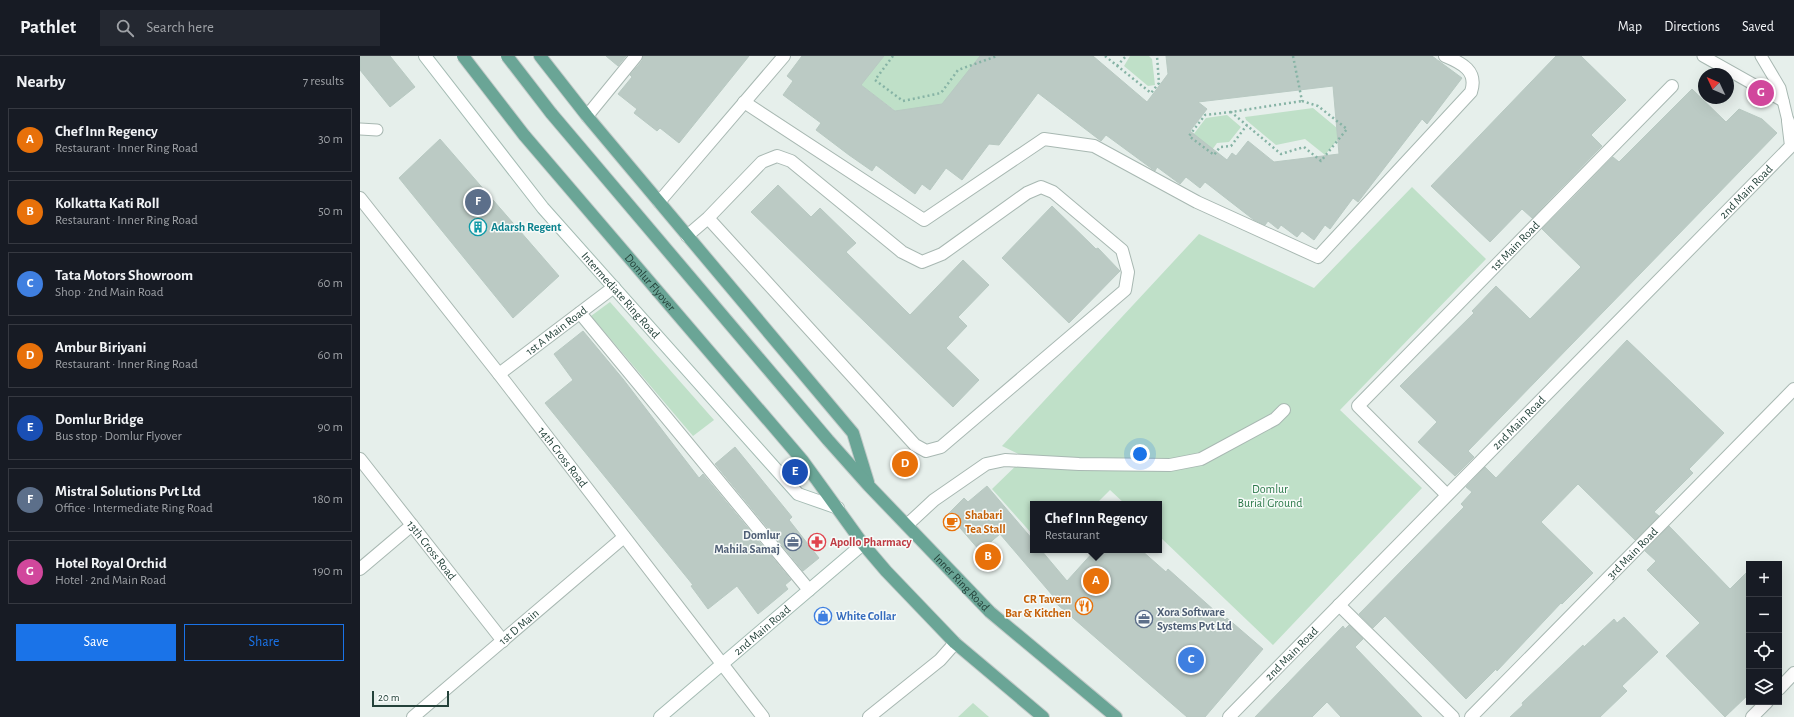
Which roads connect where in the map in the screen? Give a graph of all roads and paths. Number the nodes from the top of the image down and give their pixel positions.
1 (426, 56) edge
2 (463, 56) edge
3 (507, 56) edge
4 (540, 56) edge
5 (636, 56) edge
6 (784, 56) edge
7 (893, 56) edge
8 (997, 56) edge
9 (1105, 56) edge
10 (1126, 56) edge
11 (1157, 56) edge
12 (1293, 56) edge
13 (1445, 56) edge
14 (1703, 56) edge
15 (1761, 56) edge
16 (1117, 66) junction
17 (1672, 86) dead end
18 (1302, 101) junction
19 (1783, 101) junction
20 (744, 102) junction
21 (1231, 112) junction
22 (587, 116) junction
23 (1788, 121) joint
24 (1247, 125) junction
25 (360, 129) edge
26 (377, 130) dead end
27 (360, 198) edge
28 (659, 202) junction
29 (708, 218) junction
30 (687, 236) junction
31 (614, 287) junction
32 (580, 313) junction
33 (499, 374) junction
34 (1794, 390) edge
35 (1284, 410) dead end
36 (360, 459) edge
37 (869, 486) junction
38 (1447, 495) junction
39 (838, 508) junction
40 (412, 525) junction
41 (907, 525) junction
42 (624, 537) junction
43 (863, 544) junction
44 (360, 568) edge
45 (809, 590) junction
46 (1339, 605) junction
47 (503, 641) junction
48 (955, 643) junction
49 (722, 664) junction
50 (1794, 673) edge
51 (1782, 686) edge
52 (1764, 705) edge
53 (413, 717) edge
54 (660, 717) edge
55 (763, 717) edge
56 (869, 717) edge
57 (1042, 717) edge
58 (1116, 717) edge
59 (1229, 717) edge
60 (1453, 717) edge
61 (1471, 717) edge
62 (1752, 717) edge

1 - 31 street, Intermediate Ring Road
2 - 39 main road, Domlur Flyover, bridge
3 - 37 main road, bridge
4 - 22 main road
5 - 22 street
6 - 20 street
7 - 8 path
9 - 16 path
10 - 16 path
11 - 16 path
12 - 18 path
13 - 20 street
14 - 19 lane
15 - 19 lane
17 - 38 street, 1st Main Road
18 - 21 path
18 - 24 path
19 - 23 lane
20 - 28 street
21 - 24 path
21 - 24 path
22 - 28 main road
23 - 38 street, 2nd Main Road
25 - 26 lane
27 - 33 street, 14th Cross Road
28 - 30 main road
29 - 29 street
29 - 30 street
30 - 37 main road
31 - 32 street, 1st A Main Road
31 - 39 street, Intermediate Ring Road
32 - 33 street, 1st A Main Road
32 - 45 street
33 - 42 street, 14th Cross Road
34 - 61 street, 3rd Main Road
35 - 41 street
36 - 40 street, 13th Cross Road
37 - 41 main road, Inner Ring Road
38 - 46 street, 2nd Main Road
39 - 43 main road
40 - 44 street
40 - 47 street, 13th Cross Road
41 - 58 main road, Inner Ring Road
42 - 47 street, 1st D Main
42 - 49 street, 14th Cross Road
43 - 45 street, 2nd Main Road
43 - 48 main road
45 - 49 street, 2nd Main Road
46 - 59 street, 2nd Main Road
46 - 60 street
47 - 53 street, 1st D Main
48 - 56 street
48 - 57 main road
49 - 54 street, 2nd Main Road
49 - 55 street, 14th Cross Road
50 - 51 street
52 - 62 street

